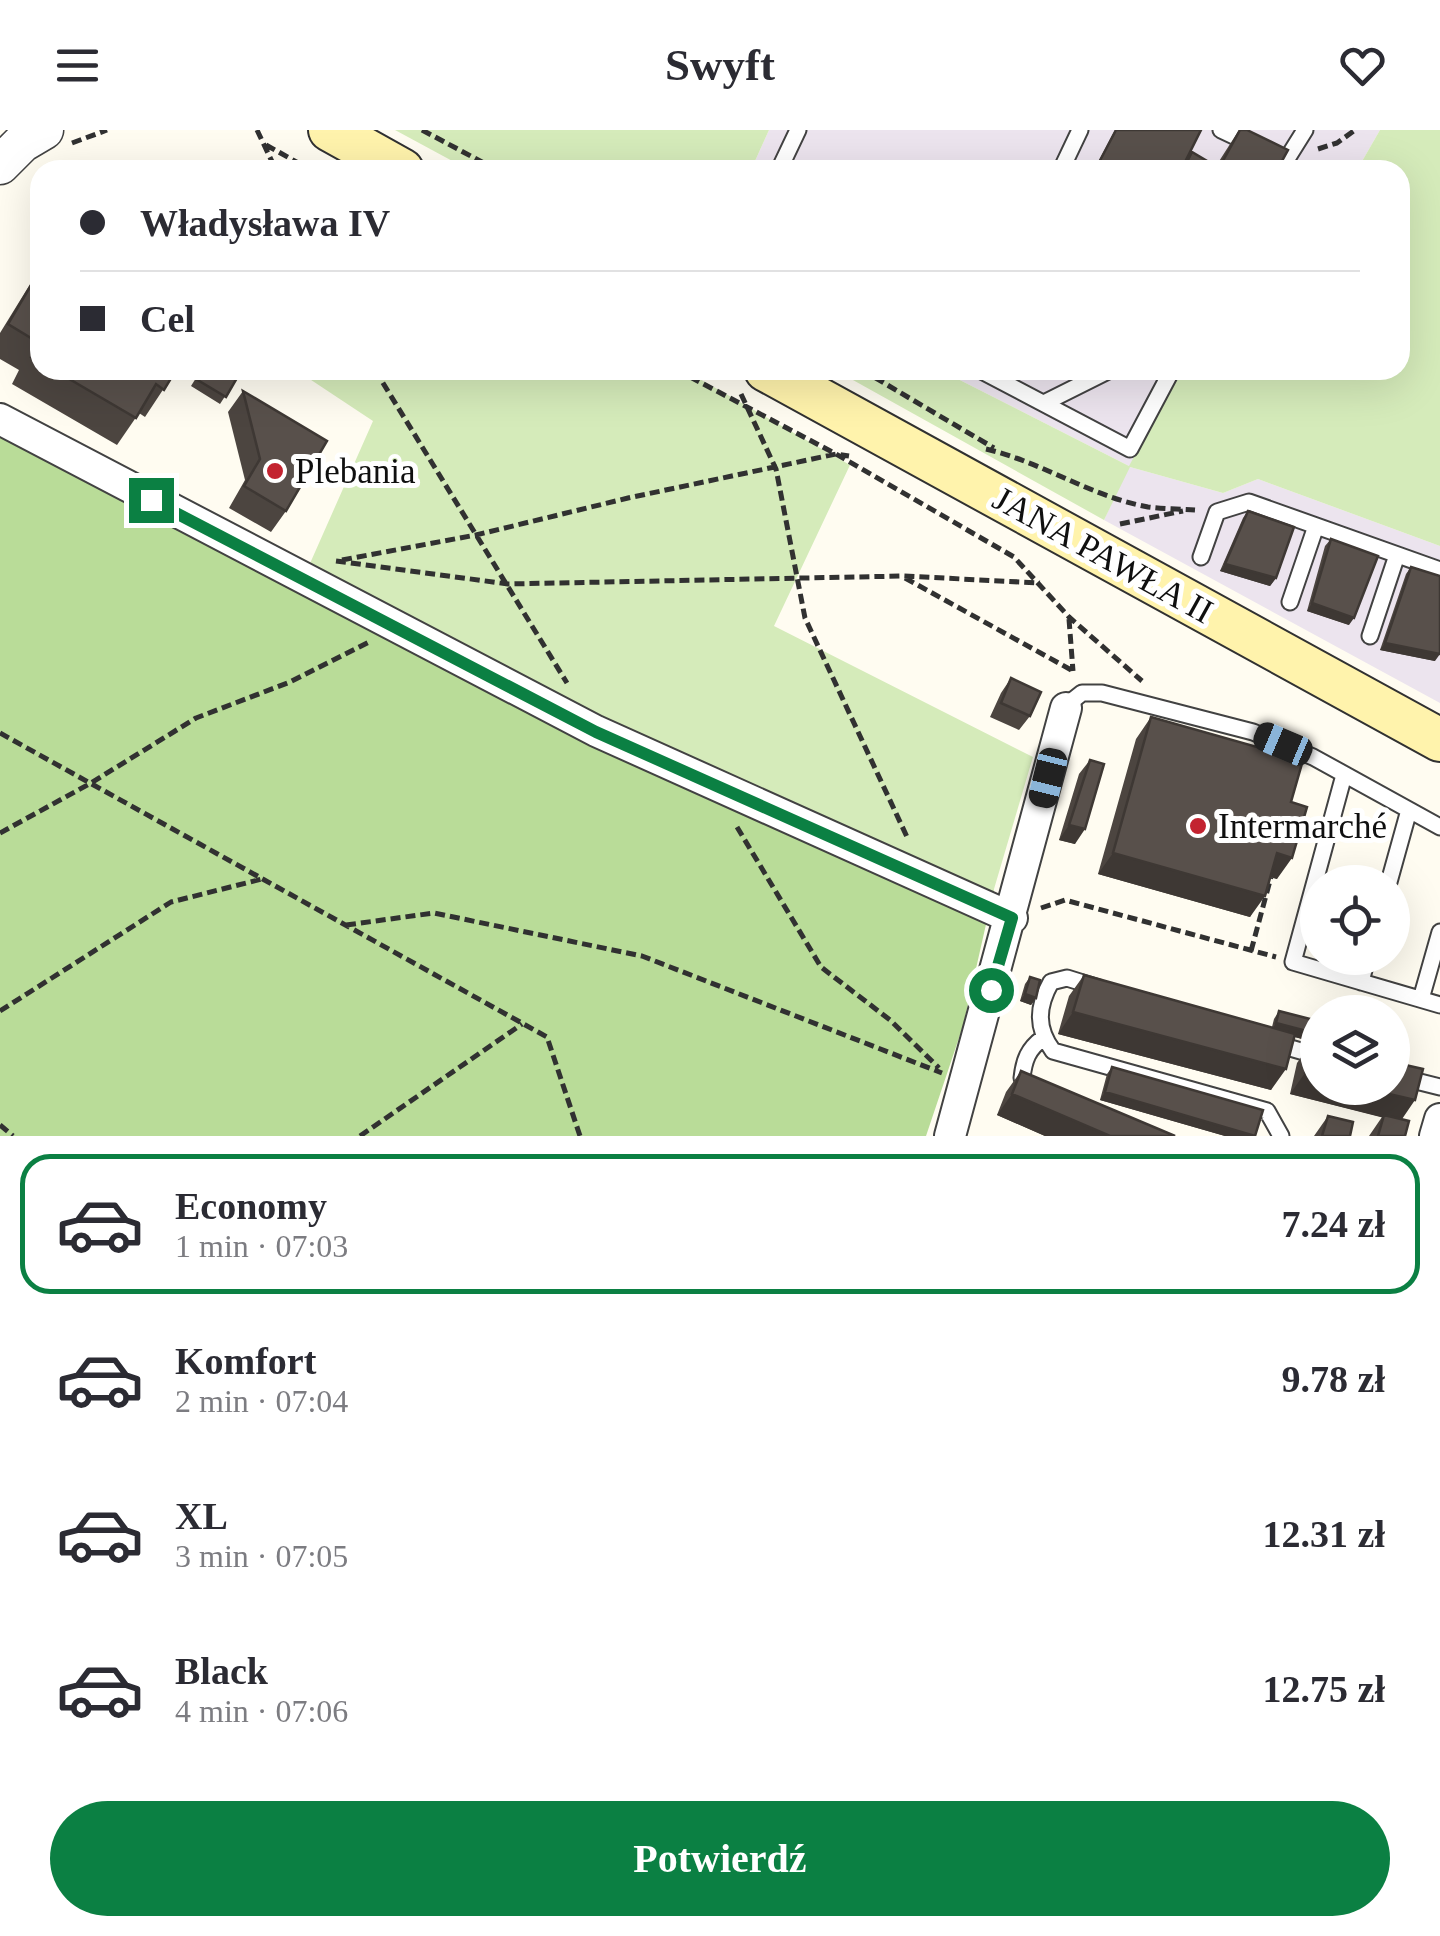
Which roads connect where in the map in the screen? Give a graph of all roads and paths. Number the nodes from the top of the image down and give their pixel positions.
1 (44, 130) edge
2 (257, 130) edge
3 (330, 130) edge
4 (422, 130) edge
5 (798, 130) edge
6 (1080, 130) edge
7 (1221, 130) edge
8 (1305, 130) edge
9 (266, 145) junction
10 (272, 160) edge
11 (294, 160) edge
12 (384, 160) edge
13 (478, 160) edge
14 (784, 160) edge
15 (1066, 160) edge
16 (1274, 160) edge
17 (1286, 160) edge
18 (0, 165) edge
19 (381, 380) edge
20 (696, 380) edge
21 (751, 380) edge
22 (757, 380) edge
23 (879, 380) edge
24 (999, 380) edge
25 (1090, 380) edge
26 (1167, 380) edge
27 (1044, 403) junction
28 (748, 408) junction
29 (0, 419) edge
30 (968, 452) dead end
31 (1000, 453) junction
32 (836, 454) junction
33 (776, 469) junction
34 (1112, 526) dead end
35 (1316, 526) junction
36 (476, 535) junction
37 (1397, 555) junction
38 (1201, 557) dead end
39 (336, 561) junction
40 (1440, 570) edge
41 (290, 573) junction
42 (902, 576) junction
43 (795, 578) junction
44 (1040, 583) junction
45 (508, 584) junction
46 (1290, 602) dead end
47 (1069, 616) junction
48 (397, 628) junction
49 (1370, 636) dead end
50 (1148, 686) dead end
51 (1060, 706) joint
52 (596, 732) junction
53 (0, 734) edge
54 (1440, 740) edge
55 (1344, 775) junction
56 (91, 783) junction
57 (718, 788) junction
58 (1409, 810) junction
59 (1440, 827) edge
60 (0, 833) edge
61 (1393, 865) edge
62 (1271, 877) edge
63 (264, 879) junction
64 (924, 879) junction
65 (1012, 918) junction
66 (346, 925) junction
67 (1440, 932) edge
68 (1251, 952) junction
69 (1293, 962) junction
70 (1363, 975) edge
71 (1361, 982) junction
72 (1110, 992) edge
73 (1420, 1000) junction
74 (1440, 1005) edge
75 (0, 1011) edge
76 (523, 1024) junction
77 (1250, 1034) edge
78 (1043, 1038) junction
79 (1300, 1050) edge
80 (1410, 1080) edge
81 (1440, 1087) edge
82 (1051, 1101) edge
83 (1440, 1119) edge
84 (0, 1125) edge
85 (13, 1136) edge
86 (360, 1136) edge
87 (580, 1136) edge
88 (950, 1136) edge
89 (1281, 1136) edge
90 (1435, 1136) edge

1 - 18 street
2 - 9 path
3 - 12 main road
4 - 13 path
5 - 14 lane
6 - 15 lane
7 - 16 lane
8 - 17 lane
9 - 10 path
9 - 11 path
19 - 36 path
20 - 28 path
21 - 28 path
22 - 54 main road, JANA PAWŁA II
23 - 31 path
24 - 27 lane
25 - 27 lane
26 - 27 lane
28 - 32 path
28 - 33 path
29 - 41 street
30 - 31 path
31 - 34 path
32 - 33 path
32 - 44 path
33 - 36 path
33 - 43 path
35 - 37 lane
35 - 38 lane
35 - 46 lane
36 - 39 path
36 - 45 path
37 - 40 lane
37 - 49 lane
39 - 41 path
39 - 45 path
41 - 48 street
42 - 43 path
42 - 44 path
42 - 47 path
43 - 45 path
43 - 64 path
44 - 47 path
45 - 52 path
47 - 50 path
48 - 52 street
48 - 56 path
51 - 55 lane
51 - 65 street
52 - 57 street
53 - 56 path
55 - 58 lane
55 - 69 lane
56 - 60 path
56 - 63 path
57 - 64 street
57 - 66 path
58 - 59 lane
58 - 61 lane
62 - 68 path
63 - 66 path
63 - 75 path
64 - 65 street
65 - 68 path
65 - 88 street
66 - 76 path
67 - 73 lane
68 - 69 path
69 - 71 lane
70 - 71 lane
71 - 73 lane
72 - 78 lane
73 - 74 lane
76 - 86 path
76 - 87 path
77 - 79 lane
78 - 82 lane
78 - 89 lane
80 - 81 lane
83 - 90 street
84 - 85 path

